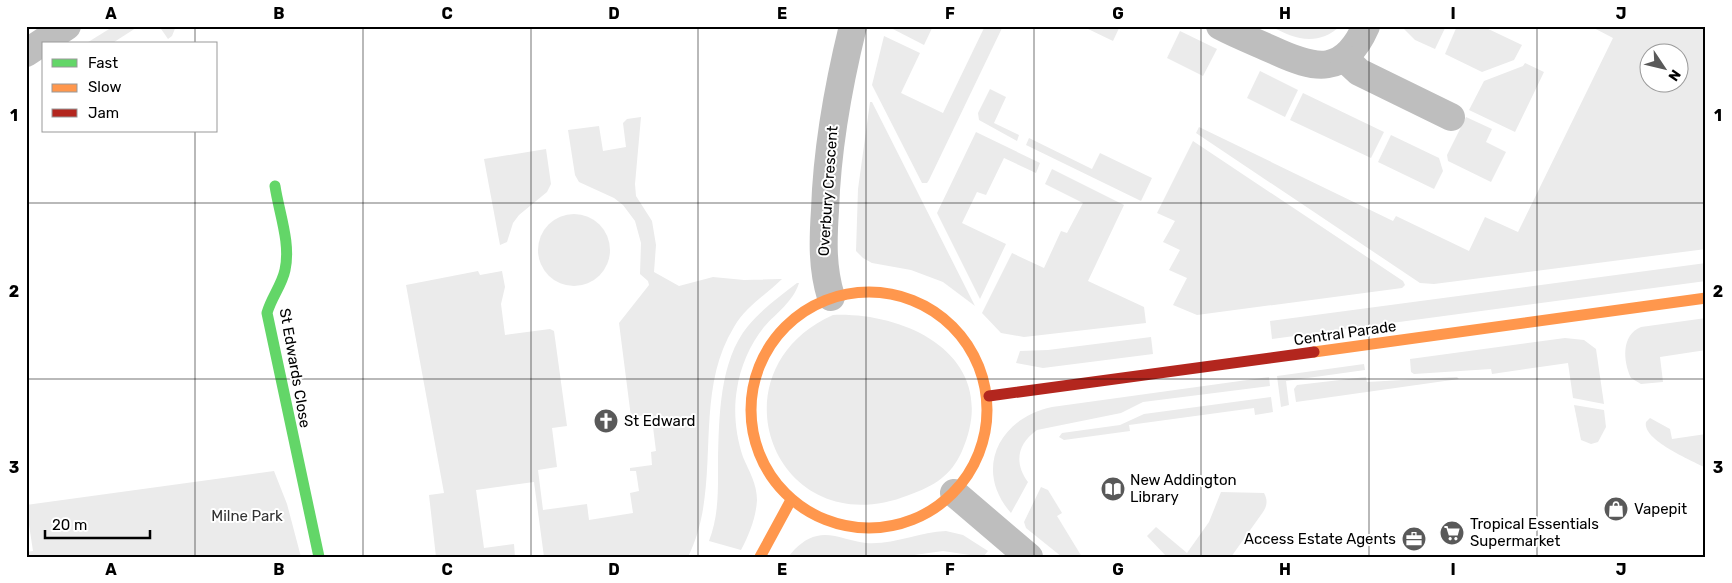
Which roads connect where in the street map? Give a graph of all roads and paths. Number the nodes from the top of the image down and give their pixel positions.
1 (67, 26) edge
2 (853, 26) edge
3 (1220, 26) edge
4 (1366, 26) edge
5 (42, 42) edge
6 (43, 42) edge
7 (26, 53) edge
8 (1344, 58) junction
9 (1451, 117) dead end
10 (275, 186) dead end
11 (831, 297) junction
12 (1706, 298) edge
13 (989, 396) junction
14 (954, 493) junction
15 (791, 500) junction
16 (319, 557) edge
17 (760, 557) edge
18 (1029, 557) edge

1 - 6 street
2 - 11 street, Overbury Crescent
3 - 8 street
4 - 8 street
5 - 7 street
8 - 9 street
10 - 16 street, St Edwards Close
11 - 13 street
11 - 15 street
12 - 13 street, Central Parade
13 - 14 street
14 - 15 street
14 - 18 street
15 - 17 street

